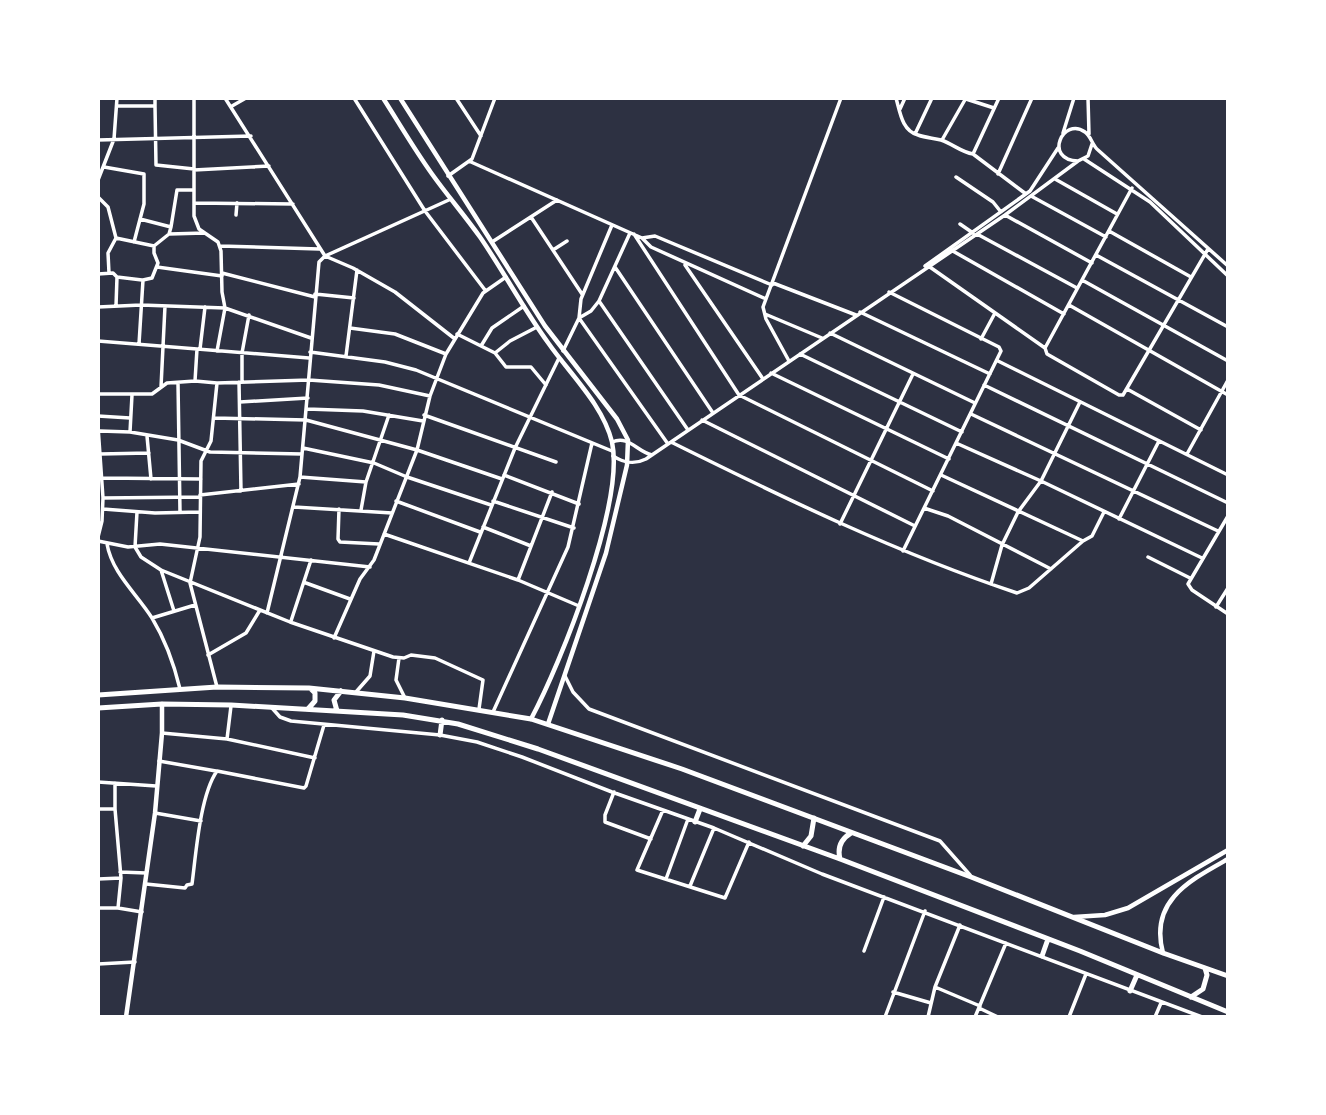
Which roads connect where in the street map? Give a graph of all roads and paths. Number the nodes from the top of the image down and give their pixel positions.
1 (117, 98) edge
2 (155, 98) edge
3 (194, 98) edge
4 (225, 98) edge
5 (246, 98) edge
6 (355, 98) edge
7 (383, 98) edge
8 (400, 98) edge
9 (495, 98) edge
10 (841, 98) edge
11 (896, 98) edge
12 (905, 98) edge
13 (932, 98) edge
14 (966, 98) edge
15 (999, 98) edge
16 (1032, 98) edge
17 (1074, 98) edge
18 (1088, 98) edge
19 (458, 99) edge
20 (117, 106) junction
21 (155, 106) junction
22 (232, 106) junction
23 (994, 108) junction
24 (900, 111) junction
25 (1063, 134) junction
26 (915, 135) junction
27 (251, 136) junction
28 (481, 136) junction
29 (1089, 136) junction
30 (194, 137) junction
31 (98, 139) edge
32 (114, 139) junction
33 (157, 139) junction
34 (942, 140) junction
35 (1092, 144) junction
36 (1059, 146) junction
37 (973, 154) junction
38 (1084, 159) junction
39 (1078, 161) junction
40 (471, 162) junction
41 (270, 166) junction
42 (104, 167) junction
43 (194, 170) junction
44 (998, 174) junction
45 (448, 176) junction
46 (956, 177) dead end
47 (1055, 179) junction
48 (98, 180) edge
49 (1132, 188) junction
50 (194, 190) junction
51 (1029, 195) junction
52 (98, 197) edge
53 (451, 199) junction
54 (557, 200) junction
55 (194, 203) junction
56 (237, 203) junction
57 (294, 204) junction
58 (425, 211) junction
59 (1003, 214) junction
60 (1118, 214) junction
61 (236, 215) dead end
62 (531, 217) junction
63 (140, 219) junction
64 (612, 224) junction
65 (960, 225) dead end
66 (171, 227) junction
67 (1109, 231) junction
68 (206, 233) junction
69 (632, 233) junction
70 (975, 233) junction
71 (169, 234) junction
72 (642, 237) junction
73 (1106, 237) junction
74 (116, 238) junction
75 (567, 241) dead end
76 (134, 242) junction
77 (492, 242) junction
78 (154, 246) junction
79 (220, 246) junction
80 (320, 249) junction
81 (951, 249) junction
82 (552, 250) junction
83 (1207, 251) junction
84 (1096, 255) junction
85 (325, 256) junction
86 (684, 262) junction
87 (1092, 263) junction
88 (927, 266) junction
89 (1228, 266) edge
90 (157, 267) junction
91 (615, 267) junction
92 (357, 270) junction
93 (109, 273) junction
94 (98, 274) edge
95 (222, 274) junction
96 (117, 276) junction
97 (1228, 276) edge
98 (506, 277) junction
99 (1191, 277) junction
100 (143, 280) junction
101 (1082, 280) junction
102 (772, 284) junction
103 (1078, 288) junction
104 (485, 291) junction
105 (889, 292) junction
106 (582, 295) junction
107 (315, 296) junction
108 (354, 298) junction
109 (766, 299) junction
110 (1178, 299) junction
111 (599, 301) junction
112 (141, 305) junction
113 (1069, 305) junction
114 (116, 306) junction
115 (164, 306) junction
116 (524, 306) junction
117 (98, 307) edge
118 (205, 307) junction
119 (225, 308) junction
120 (995, 313) junction
121 (765, 314) junction
122 (858, 314) junction
123 (1064, 314) junction
124 (249, 315) junction
125 (579, 318) junction
126 (1163, 325) junction
127 (537, 327) junction
128 (1228, 327) edge
129 (350, 328) junction
130 (830, 333) junction
131 (456, 337) junction
132 (311, 338) junction
133 (822, 338) junction
134 (981, 339) junction
135 (98, 341) edge
136 (139, 344) junction
137 (164, 346) junction
138 (481, 346) junction
139 (1045, 348) junction
140 (198, 349) junction
141 (1149, 350) junction
142 (217, 351) junction
143 (563, 351) junction
144 (310, 352) junction
145 (242, 353) junction
146 (495, 353) junction
147 (446, 354) junction
148 (800, 354) junction
149 (346, 356) junction
150 (309, 358) junction
151 (559, 358) junction
152 (789, 361) junction
153 (997, 361) junction
154 (1228, 361) edge
155 (771, 373) junction
156 (913, 374) junction
157 (990, 374) junction
158 (437, 378) junction
159 (763, 379) junction
160 (309, 380) junction
161 (1228, 380) edge
162 (195, 381) junction
163 (241, 382) junction
164 (178, 383) junction
165 (217, 383) junction
166 (546, 385) junction
167 (984, 385) junction
168 (161, 387) junction
169 (1126, 389) junction
170 (1222, 391) junction
171 (98, 394) edge
172 (132, 395) junction
173 (1228, 395) edge
174 (430, 396) junction
175 (739, 396) junction
176 (308, 398) junction
177 (1080, 401) junction
178 (240, 402) junction
179 (900, 402) junction
180 (975, 403) junction
181 (307, 409) junction
182 (713, 413) junction
183 (971, 414) junction
184 (389, 415) junction
185 (98, 416) edge
186 (130, 418) junction
187 (214, 418) junction
188 (424, 418) junction
189 (530, 418) junction
190 (241, 420) junction
191 (306, 420) junction
192 (702, 421) junction
193 (1068, 425) junction
194 (99, 429) edge
195 (887, 429) junction
196 (688, 430) junction
197 (1200, 430) junction
198 (130, 432) junction
199 (962, 432) junction
200 (147, 435) junction
201 (178, 440) junction
202 (382, 440) junction
203 (627, 440) junction
204 (1159, 441) junction
205 (592, 442) junction
206 (612, 442) junction
207 (669, 443) junction
208 (956, 443) junction
209 (515, 448) junction
210 (417, 450) junction
211 (205, 451) junction
212 (303, 451) junction
213 (240, 452) junction
214 (149, 453) junction
215 (1055, 453) junction
216 (100, 454) junction
217 (613, 454) junction
218 (1187, 454) junction
219 (652, 455) junction
220 (949, 459) junction
221 (871, 461) junction
222 (556, 462) dead end
223 (627, 462) junction
224 (374, 463) junction
225 (1147, 464) junction
226 (941, 475) junction
227 (1228, 475) edge
228 (300, 477) junction
229 (407, 477) junction
230 (503, 477) junction
231 (102, 478) junction
232 (180, 478) junction
233 (201, 479) junction
234 (151, 480) junction
235 (1041, 481) junction
236 (366, 482) junction
237 (299, 484) junction
238 (241, 491) junction
239 (933, 491) junction
240 (1134, 491) junction
241 (552, 492) junction
242 (200, 496) junction
243 (854, 496) junction
244 (103, 498) junction
245 (181, 498) junction
246 (397, 501) junction
247 (492, 503) junction
248 (1228, 503) edge
249 (579, 504) junction
250 (294, 507) junction
251 (924, 508) junction
252 (103, 509) junction
253 (339, 509) junction
254 (361, 510) junction
255 (137, 512) junction
256 (180, 512) junction
257 (200, 512) junction
258 (1018, 512) junction
259 (1104, 512) junction
260 (392, 513) junction
261 (1228, 517) edge
262 (542, 519) junction
263 (1119, 519) junction
264 (839, 524) junction
265 (915, 526) junction
266 (574, 528) junction
267 (482, 529) junction
268 (1218, 531) junction
269 (384, 534) junction
270 (98, 539) edge
271 (1083, 541) junction
272 (107, 544) junction
273 (379, 544) junction
274 (1002, 545) junction
275 (531, 546) junction
276 (135, 547) junction
277 (199, 549) junction
278 (903, 551) junction
279 (281, 556) junction
280 (1148, 556) dead end
281 (1202, 558) junction
282 (311, 560) junction
283 (469, 563) junction
284 (370, 567) junction
285 (1051, 569) junction
286 (161, 570) junction
287 (1190, 578) junction
288 (518, 580) junction
289 (190, 583) junction
290 (305, 583) junction
291 (991, 584) junction
292 (1228, 588) edge
293 (547, 592) junction
294 (350, 599) junction
295 (195, 606) junction
296 (579, 606) junction
297 (1216, 607) junction
298 (260, 610) junction
299 (174, 611) junction
300 (267, 613) junction
301 (1228, 614) edge
302 (152, 618) junction
303 (290, 622) junction
304 (334, 638) junction
305 (374, 651) junction
306 (208, 655) junction
307 (399, 658) junction
308 (565, 675) junction
309 (217, 687) junction
310 (309, 688) junction
311 (180, 689) junction
312 (341, 691) junction
313 (355, 692) junction
314 (98, 695) edge
315 (405, 698) junction
316 (162, 704) junction
317 (231, 705) junction
318 (271, 707) junction
319 (98, 708) edge
320 (308, 709) junction
321 (479, 709) junction
322 (337, 711) junction
323 (493, 712) junction
324 (531, 719) junction
325 (442, 720) junction
326 (324, 724) junction
327 (548, 724) junction
328 (162, 733) junction
329 (440, 735) junction
330 (227, 739) junction
331 (315, 758) junction
332 (159, 761) junction
333 (216, 771) junction
334 (98, 782) edge
335 (115, 783) junction
336 (156, 786) junction
337 (614, 792) junction
338 (98, 809) edge
339 (115, 809) junction
340 (700, 809) junction
341 (663, 810) junction
342 (155, 813) junction
343 (814, 818) junction
344 (688, 819) junction
345 (201, 821) junction
346 (695, 822) junction
347 (714, 828) junction
348 (851, 832) junction
349 (651, 839) junction
350 (749, 842) junction
351 (803, 846) junction
352 (1228, 850) edge
353 (840, 859) junction
354 (1228, 859) edge
355 (1220, 863) junction
356 (1227, 867) edge
357 (147, 873) junction
358 (120, 875) junction
359 (971, 877) junction
360 (98, 879) edge
361 (666, 879) junction
362 (146, 884) junction
363 (690, 886) junction
364 (884, 897) junction
365 (98, 908) edge
366 (118, 908) junction
367 (925, 911) junction
368 (142, 912) junction
369 (1074, 917) junction
370 (960, 925) junction
371 (1048, 939) junction
372 (1006, 943) junction
373 (864, 951) dead end
374 (1163, 953) junction
375 (1042, 956) junction
376 (135, 962) junction
377 (98, 964) edge
378 (1205, 968) junction
379 (1086, 974) junction
380 (1137, 975) junction
381 (1228, 976) edge
382 (935, 987) junction
383 (1130, 991) junction
384 (893, 992) junction
385 (1191, 997) junction
386 (1161, 1002) junction
387 (930, 1003) junction
388 (980, 1007) junction
389 (1228, 1012) edge
390 (126, 1017) edge
391 (885, 1017) edge
392 (928, 1017) edge
393 (975, 1017) edge
394 (998, 1017) edge
395 (1069, 1017) edge
396 (1155, 1017) edge
397 (1202, 1017) edge

1 - 20 street
2 - 21 street
3 - 30 street
4 - 22 street
5 - 22 street
6 - 58 street
7 - 53 main road
8 - 45 main road
9 - 28 street
10 - 102 street
11 - 24 street
12 - 24 street
13 - 26 street
14 - 23 street
14 - 34 street
15 - 23 street
16 - 44 street
17 - 25 street
18 - 29 street
19 - 28 street
20 - 21 street
20 - 32 street
21 - 33 street
22 - 27 street
23 - 37 street
24 - 26 street
25 - 29 street
25 - 36 street
26 - 34 street
27 - 30 street
27 - 41 street
28 - 40 street
29 - 35 street
30 - 33 street
30 - 43 street
31 - 32 street
32 - 33 street
32 - 42 street
33 - 43 street
34 - 37 street
35 - 38 street
35 - 83 street
36 - 39 street
36 - 51 street
37 - 44 street
38 - 39 street
38 - 49 street
39 - 47 street
40 - 45 street
40 - 54 street
41 - 43 street
41 - 57 street
42 - 48 street
42 - 63 street
43 - 50 street
44 - 51 street
45 - 77 main road
46 - 59 street
47 - 51 street
47 - 60 street
49 - 60 street
49 - 83 street
50 - 55 street
50 - 66 street
51 - 59 street
51 - 73 street
52 - 74 street
53 - 58 street
53 - 98 main road
54 - 62 street
54 - 64 street
55 - 56 street
55 - 68 street
56 - 57 street
56 - 61 street
57 - 80 street
58 - 85 street
58 - 104 street
59 - 70 street
59 - 87 street
60 - 67 street
62 - 77 street
62 - 82 street
63 - 66 street
63 - 76 street
64 - 69 street
64 - 106 street
65 - 70 street
66 - 71 street
67 - 73 street
67 - 99 street
68 - 71 street
68 - 79 street
69 - 72 street
69 - 91 street
69 - 175 street
70 - 81 street
70 - 103 street
71 - 78 street
72 - 86 street
72 - 102 street
73 - 84 street
74 - 76 street
74 - 93 street
75 - 82 street
76 - 78 street
77 - 143 main road
78 - 90 street
79 - 80 street
79 - 95 street
80 - 85 street
81 - 88 street
81 - 123 street
82 - 106 street
83 - 89 street
83 - 97 street
83 - 99 street
84 - 87 street
84 - 110 street
85 - 92 street
85 - 107 street
86 - 109 street
86 - 159 street
87 - 101 street
88 - 105 street
88 - 120 street
90 - 95 street
90 - 100 street
91 - 111 street
91 - 182 street
92 - 108 street
92 - 131 street
93 - 94 street
93 - 96 street
95 - 107 street
95 - 119 street
96 - 100 street
96 - 114 street
98 - 104 street
98 - 116 main road
99 - 110 street
100 - 112 street
101 - 103 street
101 - 126 street
102 - 109 street
102 - 122 street
103 - 113 street
104 - 131 street
105 - 122 street
105 - 134 street
106 - 125 street
107 - 108 street
107 - 132 street
108 - 129 street
109 - 121 street
110 - 126 street
110 - 128 street
111 - 125 street
111 - 196 street
112 - 114 street
112 - 115 street
112 - 136 street
113 - 123 street
113 - 141 street
114 - 117 street
115 - 118 street
115 - 137 street
116 - 127 main road
116 - 138 street
118 - 119 street
118 - 140 street
119 - 124 street
119 - 142 street
120 - 134 street
120 - 139 street
121 - 133 street
121 - 152 street
122 - 130 street
122 - 157 street
123 - 139 street
124 - 132 street
124 - 145 street
125 - 143 street
125 - 207 street
126 - 141 street
126 - 154 street
127 - 146 street
127 - 151 main road
129 - 147 street
129 - 149 street
130 - 133 street
130 - 156 street
131 - 138 street
131 - 147 street
132 - 144 street
133 - 148 street
134 - 153 street
135 - 136 street
136 - 137 street
137 - 140 street
137 - 168 street
138 - 146 street
139 - 169 street
140 - 142 street
140 - 162 street
141 - 169 street
141 - 170 street
142 - 145 street
143 - 203 main road
144 - 149 street
144 - 150 street
145 - 150 street
145 - 163 street
146 - 166 street
147 - 158 street
148 - 152 street
148 - 179 street
149 - 158 street
150 - 160 street
151 - 166 street
151 - 206 main road
152 - 155 street
153 - 157 street
153 - 177 street
155 - 159 street
155 - 195 street
156 - 179 street
156 - 180 street
157 - 167 street
158 - 174 street
158 - 189 street
159 - 175 street
160 - 163 street
160 - 174 street
160 - 176 street
161 - 170 street
162 - 164 street
162 - 165 street
163 - 165 street
163 - 178 street
164 - 168 street
164 - 201 street
165 - 187 street
166 - 189 street
167 - 180 street
167 - 193 street
168 - 172 street
169 - 197 street
170 - 173 street
170 - 197 street
171 - 172 street
172 - 186 street
174 - 188 street
175 - 182 street
175 - 221 street
176 - 178 street
176 - 181 street
177 - 193 street
177 - 204 street
178 - 190 street
179 - 195 street
179 - 199 street
180 - 183 street
181 - 184 street
181 - 191 street
182 - 192 street
183 - 199 street
183 - 215 street
184 - 188 street
184 - 202 street
185 - 186 street
186 - 198 street
187 - 190 street
187 - 211 street
188 - 209 street
188 - 210 street
189 - 205 street
189 - 209 street
190 - 191 street
190 - 213 street
191 - 202 street
191 - 212 street
192 - 196 street
192 - 243 street
193 - 215 street
193 - 225 street
194 - 198 street
194 - 216 street
195 - 220 street
195 - 221 street
196 - 207 street
197 - 218 street
198 - 200 street
199 - 208 street
200 - 201 street
200 - 214 street
201 - 211 street
201 - 232 street
202 - 210 street
202 - 224 street
203 - 206 street
203 - 219 street
203 - 223 main road
204 - 218 street
204 - 225 street
205 - 217 street
205 - 249 street
206 - 217 main road
207 - 219 street
207 - 264 street
208 - 220 street
208 - 235 street
209 - 222 street
209 - 230 street
210 - 229 street
210 - 230 street
211 - 213 street
211 - 233 street
212 - 213 street
212 - 224 street
212 - 228 street
213 - 238 street
214 - 216 street
214 - 234 street
215 - 235 street
215 - 240 street
216 - 231 street
217 - 223 street
217 - 296 main road
218 - 227 street
219 - 223 street
220 - 226 street
221 - 239 street
221 - 243 street
223 - 308 main road
224 - 229 street
224 - 236 street
225 - 240 street
225 - 248 street
226 - 239 street
226 - 258 street
228 - 236 street
228 - 237 street
229 - 246 street
229 - 247 street
230 - 241 street
230 - 247 street
231 - 234 street
231 - 244 street
232 - 233 street
232 - 234 street
232 - 245 street
233 - 242 street
235 - 258 street
235 - 259 street
236 - 254 street
237 - 238 street
237 - 250 street
238 - 242 street
239 - 251 street
240 - 263 street
240 - 268 street
241 - 249 street
241 - 262 street
242 - 245 street
242 - 257 street
243 - 264 street
243 - 265 street
244 - 245 street
244 - 252 street
245 - 256 street
246 - 260 street
246 - 267 street
247 - 262 street
247 - 267 street
249 - 266 street
250 - 253 street
250 - 279 street
251 - 265 street
251 - 274 street
252 - 255 street
252 - 270 street
253 - 254 street
253 - 273 street
254 - 260 street
255 - 256 street
255 - 276 street
256 - 257 street
257 - 277 street
258 - 271 street
258 - 274 street
259 - 263 street
259 - 271 street
260 - 269 street
261 - 268 street
262 - 266 street
262 - 275 street
263 - 281 street
264 - 278 street
265 - 278 street
266 - 293 street
267 - 275 street
267 - 283 street
268 - 281 street
269 - 273 street
269 - 283 street
270 - 272 street
271 - 285 street
272 - 276 street
272 - 302 street
273 - 284 street
274 - 285 street
274 - 291 street
275 - 288 street
276 - 277 street
276 - 286 street
277 - 279 street
277 - 289 street
278 - 291 street
279 - 282 street
279 - 300 street
280 - 287 street
281 - 287 street
282 - 284 street
282 - 290 street
283 - 288 street
284 - 294 street
285 - 291 street
286 - 289 street
286 - 299 street
287 - 297 street
288 - 293 street
289 - 295 street
289 - 298 street
290 - 294 street
290 - 303 street
292 - 297 street
293 - 296 street
293 - 323 street
294 - 304 street
295 - 299 street
295 - 306 street
296 - 324 main road
297 - 301 street
298 - 300 street
298 - 306 street
299 - 302 street
300 - 303 street
302 - 311 street
303 - 304 street
304 - 305 street
305 - 307 street
305 - 313 street
306 - 309 street
307 - 315 street
307 - 321 street
308 - 327 main road
308 - 359 street
309 - 310 main road
309 - 311 main road
310 - 312 main road
310 - 320 main road
311 - 314 main road
312 - 313 main road
312 - 322 main road
313 - 315 main road
315 - 321 main road
316 - 317 main road
316 - 319 main road
316 - 328 main road
317 - 318 main road
317 - 330 street
318 - 320 main road
318 - 326 street
320 - 322 main road
321 - 323 main road
322 - 325 main road
323 - 324 main road
324 - 327 main road
325 - 329 main road
325 - 340 main road
326 - 329 street
326 - 331 street
327 - 343 main road
328 - 330 street
328 - 332 main road
329 - 337 street
330 - 331 street
331 - 333 street
332 - 333 street
332 - 336 main road
333 - 345 street
334 - 335 street
335 - 336 street
335 - 339 street
336 - 342 main road
337 - 341 street
337 - 349 street
338 - 339 street
339 - 358 street
340 - 346 main road
340 - 351 main road
341 - 344 street
341 - 349 street
342 - 345 street
342 - 357 main road
343 - 348 main road
343 - 351 main road
344 - 346 street
344 - 361 street
345 - 362 street
346 - 347 street
347 - 350 street
347 - 363 street
348 - 353 main road
348 - 359 main road
349 - 361 street
350 - 363 street
350 - 364 street
351 - 353 main road
352 - 369 main road
353 - 371 main road
354 - 355 main road
355 - 356 street
355 - 374 main road
357 - 358 street
357 - 362 main road
358 - 360 street
358 - 366 street
359 - 369 main road
361 - 363 street
362 - 368 main road
364 - 367 street
364 - 373 street
365 - 366 street
366 - 368 street
367 - 370 street
367 - 384 street
368 - 376 main road
369 - 374 main road
370 - 372 street
370 - 382 street
371 - 375 main road
371 - 380 main road
372 - 375 street
372 - 388 street
374 - 378 main road
375 - 379 street
376 - 377 street
376 - 390 main road
378 - 381 main road
378 - 385 main road
379 - 383 street
379 - 395 street
380 - 383 main road
380 - 385 main road
382 - 387 street
382 - 388 street
383 - 386 street
384 - 387 street
384 - 391 street
385 - 389 main road
386 - 396 street
386 - 397 street
387 - 392 street
388 - 393 street
388 - 394 street

